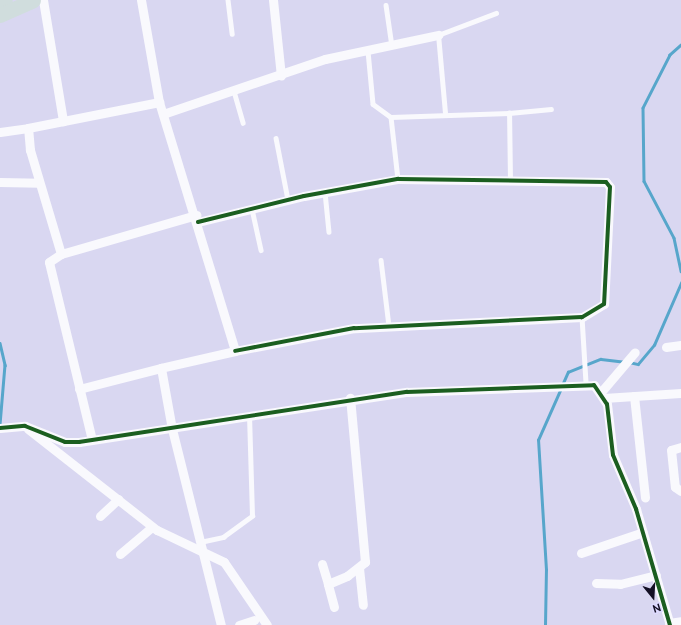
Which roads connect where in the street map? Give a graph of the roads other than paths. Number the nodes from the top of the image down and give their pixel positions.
1 (5, 0) edge
2 (33, 0) edge
3 (43, 0) edge
4 (141, 0) edge
5 (228, 0) edge
6 (273, 0) edge
7 (0, 2) edge
8 (386, 5) dead end
9 (496, 13) dead end
10 (0, 15) edge
11 (232, 34) dead end
12 (438, 35) junction
13 (392, 46) junction
14 (368, 51) junction
15 (281, 76) junction
16 (234, 90) junction
17 (159, 102) junction
18 (551, 110) dead end
19 (445, 113) junction
20 (509, 113) junction
21 (163, 114) junction
22 (391, 117) junction
23 (63, 120) junction
24 (243, 123) dead end
25 (28, 128) junction
26 (0, 132) edge
27 (276, 138) dead end
28 (398, 179) junction
29 (510, 181) junction
30 (0, 182) edge
31 (39, 183) junction
32 (325, 192) junction
33 (288, 200) junction
34 (252, 209) junction
35 (197, 219) junction
36 (329, 232) dead end
37 (261, 250) dead end
38 (61, 254) junction
39 (381, 260) dead end
40 (582, 317) junction
41 (389, 326) junction
42 (681, 345) edge
43 (666, 347) dead end
44 (236, 351) junction
45 (631, 358) dead end
46 (161, 368) junction
47 (586, 383) junction
48 (79, 389) junction
49 (681, 393) edge
50 (602, 395) junction
51 (634, 396) junction
52 (350, 398) junction
53 (249, 417) junction
54 (25, 426) junction
55 (2, 428) edge
56 (172, 429) junction
57 (92, 440) junction
58 (677, 448) edge
59 (681, 491) edge
60 (646, 497) dead end
61 (118, 499) junction
62 (100, 516) dead end
63 (152, 527) junction
64 (643, 532) junction
65 (200, 542) junction
66 (203, 552) junction
67 (581, 553) dead end
68 (120, 554) dead end
69 (322, 564) dead end
70 (359, 568) junction
71 (656, 575) junction
72 (596, 583) dead end
73 (328, 584) junction
74 (363, 605) dead end
75 (334, 608) dead end
76 (254, 620) dead end
77 (681, 621) edge
78 (670, 624) edge
79 (221, 625) edge
80 (239, 625) edge
81 (267, 625) edge

1 - 7 highway
2 - 10 highway
3 - 23 street
4 - 17 street
5 - 11 lane
6 - 15 street
8 - 13 lane
9 - 12 lane
12 - 13 street
12 - 19 lane
13 - 14 street
14 - 15 street
14 - 22 lane
15 - 16 street
16 - 21 street
16 - 24 lane
17 - 21 street
17 - 23 street
18 - 20 lane
19 - 20 lane
19 - 22 lane
20 - 29 lane
21 - 35 street
22 - 28 lane
23 - 25 street
25 - 26 street
25 - 31 street
27 - 33 lane
28 - 29 street
28 - 32 street
29 - 40 street
30 - 31 street
31 - 38 street
32 - 33 street
32 - 36 lane
33 - 34 street
34 - 35 street
34 - 37 lane
35 - 38 street
35 - 44 street
38 - 48 street
39 - 41 lane
40 - 41 street
40 - 47 lane
41 - 44 street
42 - 43 street
44 - 46 street
45 - 50 street
46 - 48 street
46 - 56 street
47 - 50 street
47 - 52 street
48 - 57 street
49 - 51 street
50 - 51 street
50 - 64 street
51 - 60 street
52 - 53 street
52 - 70 street
53 - 56 street
53 - 65 lane
54 - 55 street
54 - 57 street
54 - 61 street
56 - 57 street
56 - 65 street
58 - 59 street
61 - 62 street
61 - 63 street
63 - 66 street
63 - 68 street
64 - 67 street
64 - 71 street
65 - 66 street
66 - 79 street
66 - 81 street
69 - 73 street
70 - 73 street
70 - 74 street
71 - 72 street
71 - 78 street
73 - 75 street
76 - 80 street
77 - 78 street

